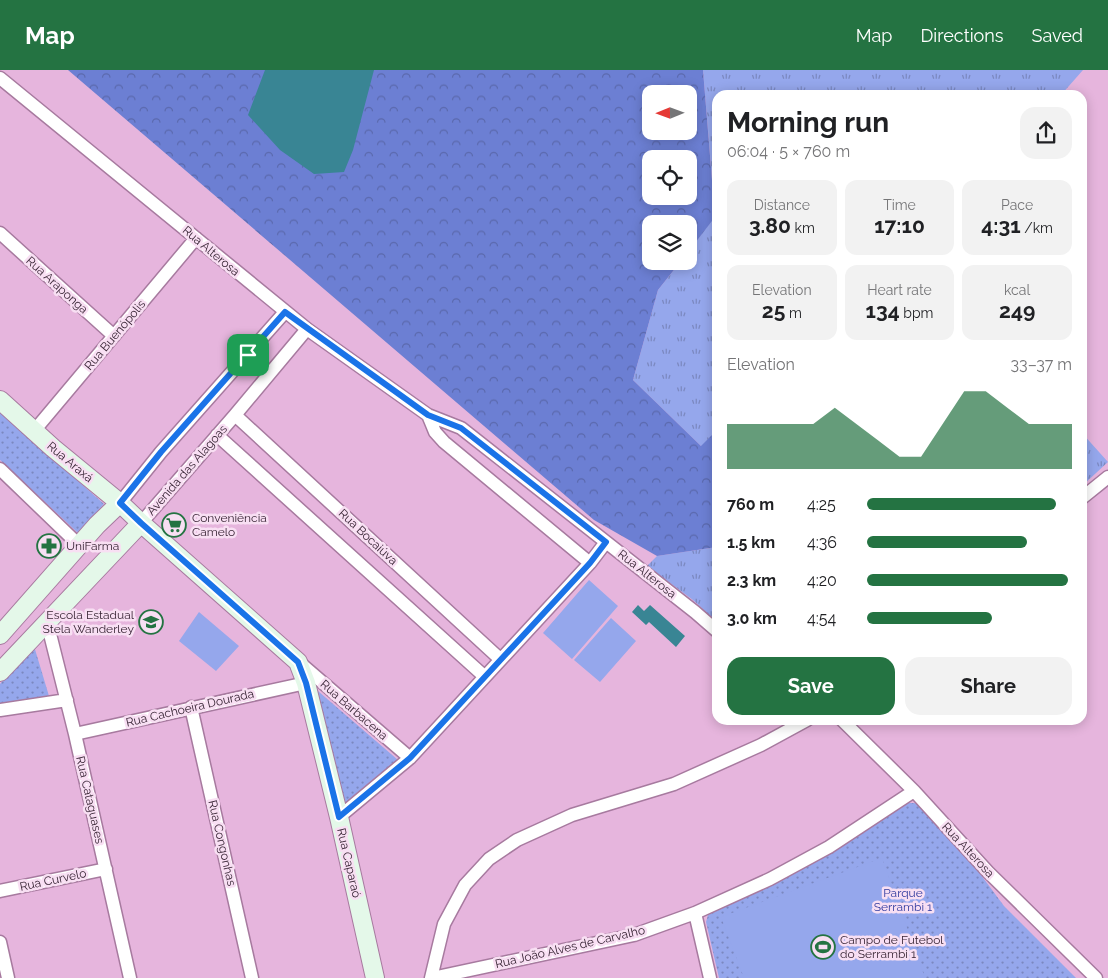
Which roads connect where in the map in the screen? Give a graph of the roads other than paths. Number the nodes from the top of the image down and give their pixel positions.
1 (0, 78) edge
2 (0, 233) edge
3 (196, 238) junction
4 (285, 312) junction
5 (306, 329) junction
6 (114, 336) junction
7 (0, 400) edge
8 (235, 415) junction
9 (428, 415) junction
10 (34, 431) junction
11 (217, 435) junction
12 (0, 469) edge
13 (1108, 477) edge
14 (1087, 494) edge
15 (120, 503) junction
16 (141, 523) junction
17 (606, 542) junction
18 (80, 546) junction
19 (590, 563) junction
20 (47, 622) junction
21 (712, 627) edge
22 (1, 633) edge
23 (500, 659) junction
24 (298, 662) junction
25 (0, 672) edge
26 (484, 676) junction
27 (306, 683) junction
28 (67, 700) junction
29 (191, 707) junction
30 (0, 710) edge
31 (798, 725) edge
32 (847, 725) edge
33 (75, 734) junction
34 (410, 758) junction
35 (914, 791) junction
36 (339, 817) junction
37 (106, 869) junction
38 (0, 891) edge
39 (695, 913) junction
40 (0, 942) edge
41 (8, 978) edge
42 (130, 978) edge
43 (252, 978) edge
44 (375, 978) edge
45 (431, 978) edge
46 (710, 978) edge
47 (1096, 978) edge

1 - 3 street, Rua Alterosa
2 - 6 street, Rua Araponga
3 - 4 street, Rua Alterosa
3 - 6 street, Rua Buenópolis
4 - 5 street, Rua Alterosa
4 - 15 street
5 - 8 street, Avenida das Alagoas
5 - 9 street, Rua Alterosa
6 - 10 street, Rua Buenópolis
7 - 10 main road, Rua Araxá
8 - 11 street, Avenida das Alagoas
8 - 23 street, Rua Bocaiúva
9 - 17 street, Rua Alterosa
9 - 19 street, Rua Alterosa
10 - 15 main road, Rua Araxá
11 - 16 street, Avenida das Alagoas
11 - 26 street, Rua Bocaiúva
12 - 18 street
13 - 14 street
15 - 16 main road, Rua Araxá
15 - 18 main road
16 - 20 main road, Avenida das Alagoas
16 - 24 main road, Rua Barbacena
17 - 19 street
17 - 21 street, Rua Alterosa
18 - 22 main road
19 - 23 street
20 - 25 main road, Avenida das Alagoas
20 - 28 street, Rua Cataguases
23 - 26 street
24 - 27 main road, Rua Caparaó
24 - 34 street, Rua Barbacena
26 - 34 street
27 - 29 street, Rua Cachoeira Dourada
27 - 36 main road, Rua Caparaó
28 - 30 street
28 - 33 street, Rua Cataguases
29 - 33 street, Rua Cachoeira Dourada
29 - 43 street, Rua Congonhas
31 - 45 street
32 - 35 street, Rua Alterosa
33 - 37 street, Rua Cataguases
34 - 36 street
35 - 39 street, Rua João Alves de Carvalho
35 - 47 street, Rua Alterosa
36 - 44 main road, Rua Caparaó
37 - 38 street, Rua Curvelo
37 - 42 street, Rua Cataguases
39 - 45 street, Rua João Alves de Carvalho
39 - 46 street
40 - 41 street

